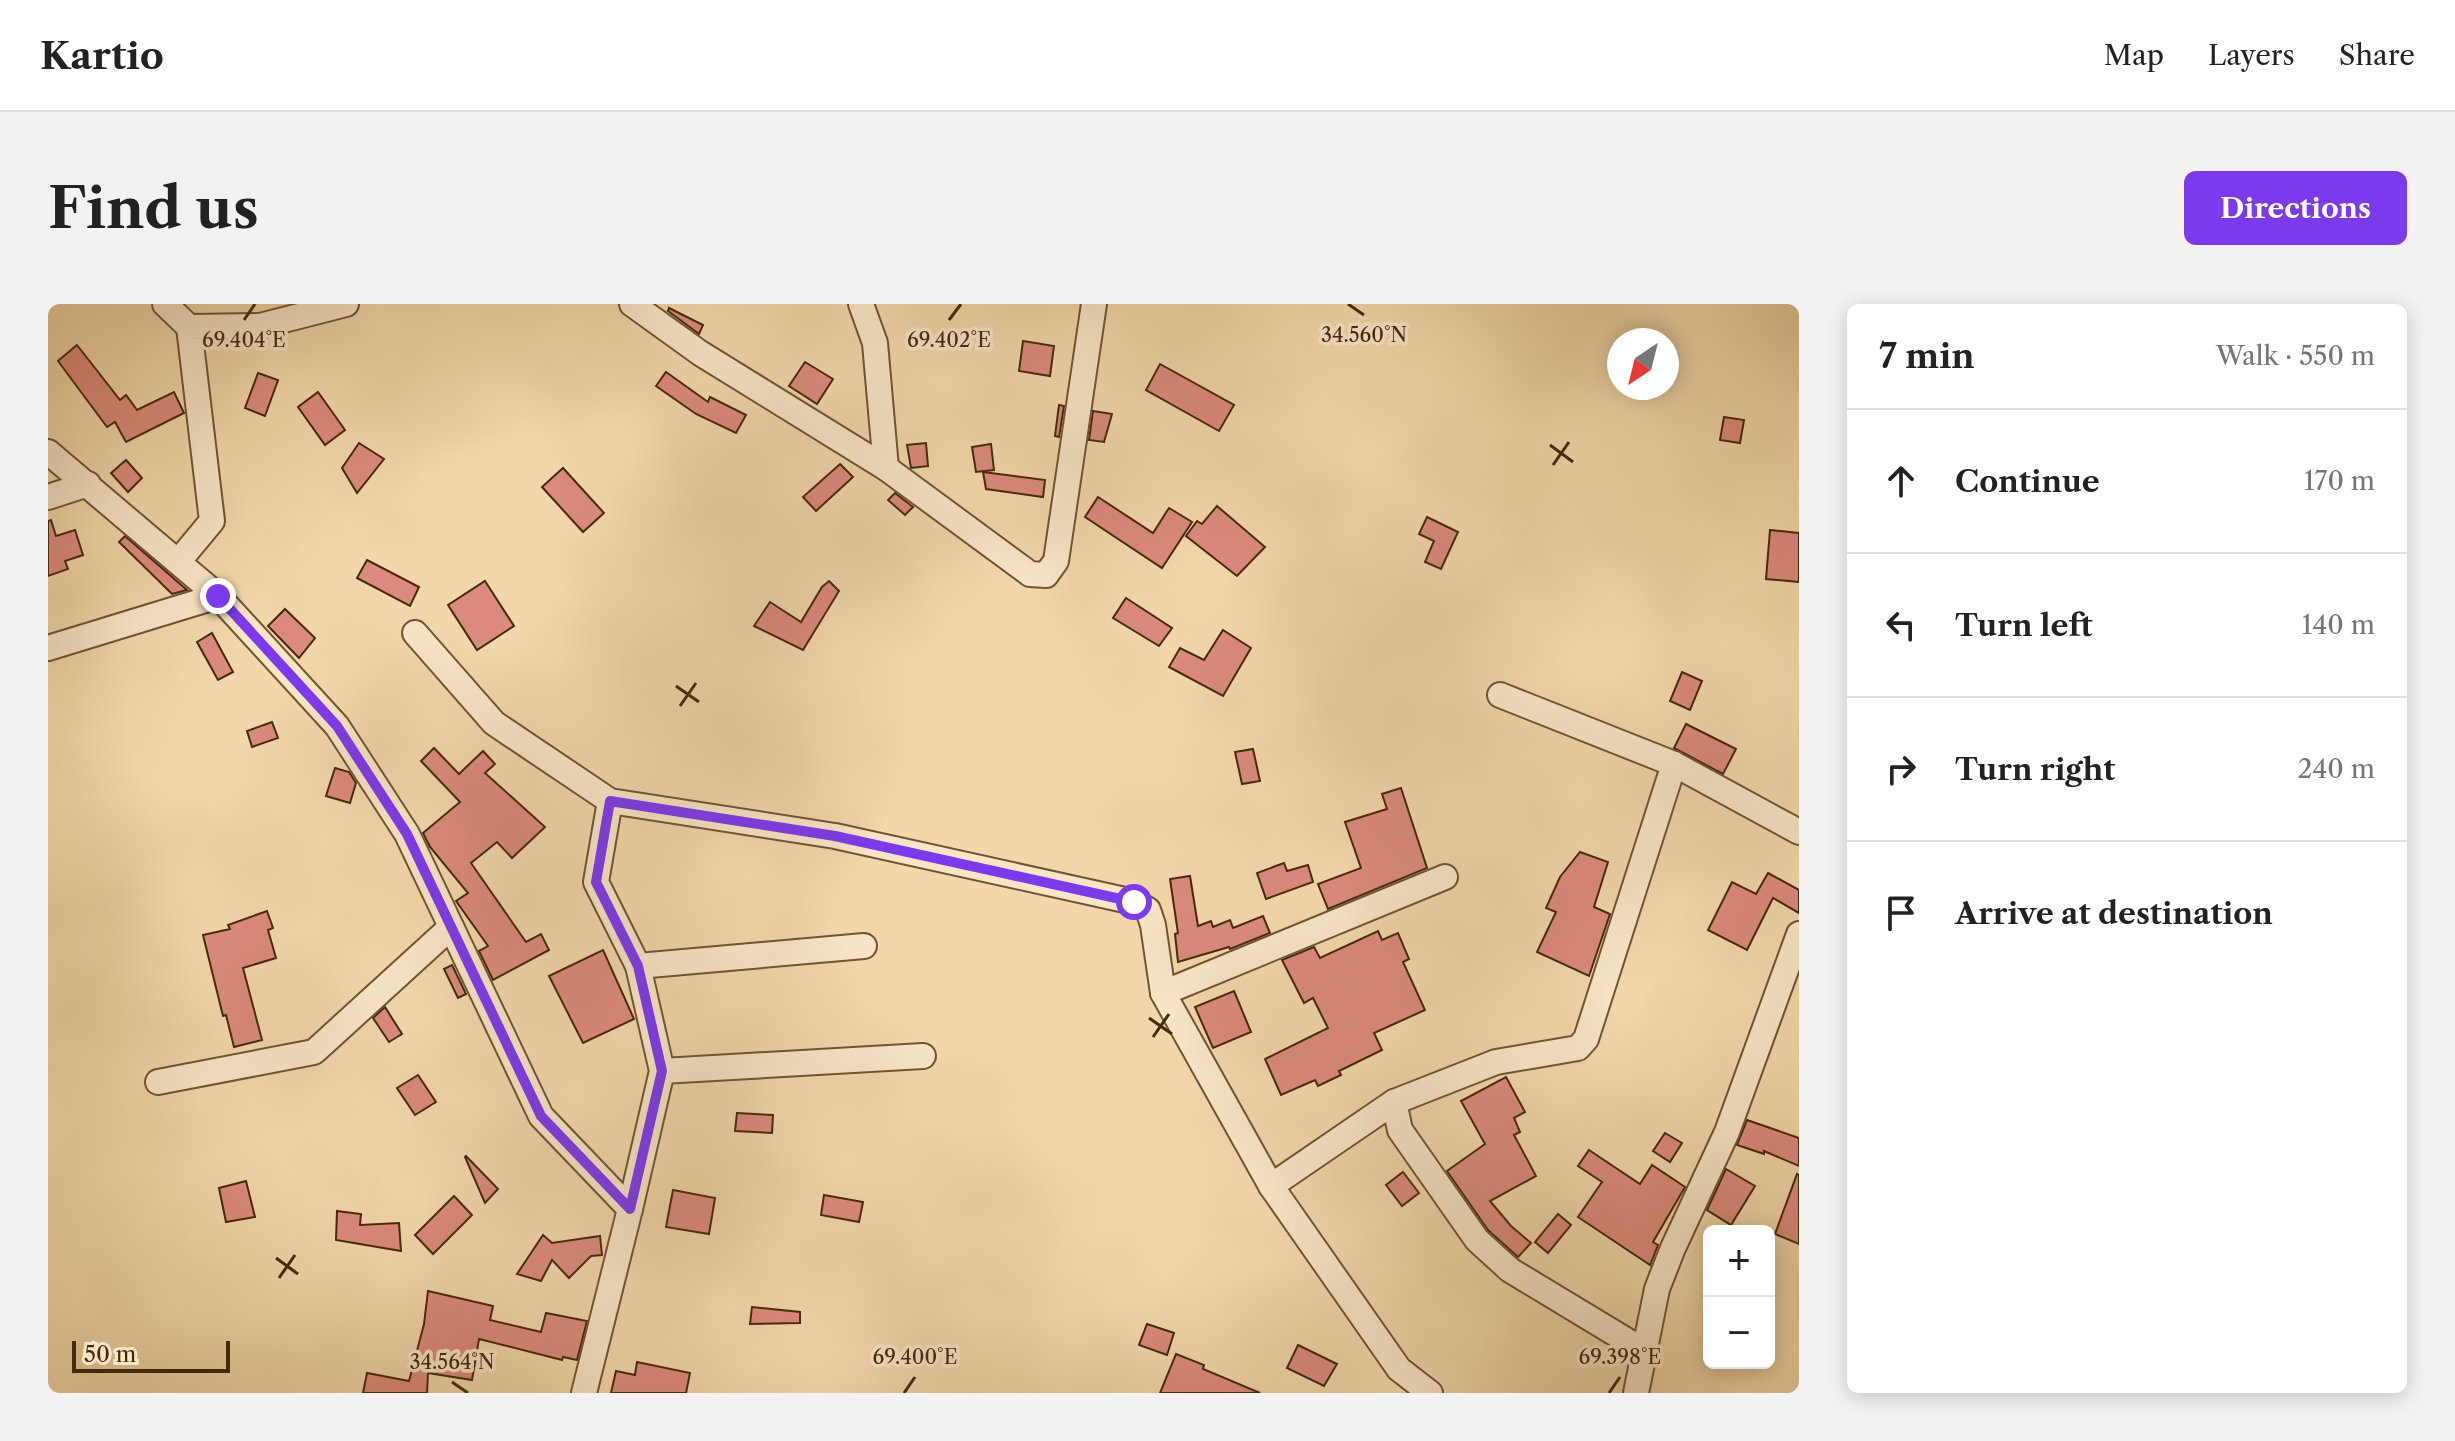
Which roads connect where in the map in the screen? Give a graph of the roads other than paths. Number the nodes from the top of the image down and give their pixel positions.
1 (165, 304) edge
2 (346, 304) edge
3 (632, 304) edge
4 (861, 304) edge
5 (1094, 304) edge
6 (189, 327) junction
7 (48, 452) edge
8 (886, 468) junction
9 (88, 484) junction
10 (48, 497) edge
11 (178, 562) junction
12 (218, 596) junction
13 (415, 633) dead end
14 (48, 648) edge
15 (1500, 695) dead end
16 (1674, 764) junction
17 (610, 801) junction
18 (1799, 832) edge
19 (1445, 877) dead end
20 (451, 927) junction
21 (1799, 934) edge
22 (864, 946) dead end
23 (638, 966) junction
24 (1163, 993) junction
25 (923, 1056) dead end
26 (662, 1071) junction
27 (158, 1082) dead end
28 (1394, 1102) junction
29 (1271, 1186) junction
30 (630, 1209) junction
31 (1644, 1351) junction
32 (584, 1393) edge
33 (1430, 1393) edge
34 (1636, 1393) edge

1 - 6 street
2 - 6 street
3 - 8 street
4 - 8 street
5 - 8 street
6 - 11 street
7 - 9 street
9 - 10 street
9 - 11 street
11 - 12 street
12 - 14 street
12 - 20 street
13 - 17 street
15 - 16 street
16 - 18 street
16 - 28 street
17 - 23 street
17 - 24 street
19 - 24 street
20 - 27 street
20 - 30 street
21 - 31 street
22 - 23 street
23 - 26 street
24 - 29 street
25 - 26 street
26 - 30 street
28 - 29 street
28 - 31 street
29 - 33 street
30 - 32 street
31 - 34 street

